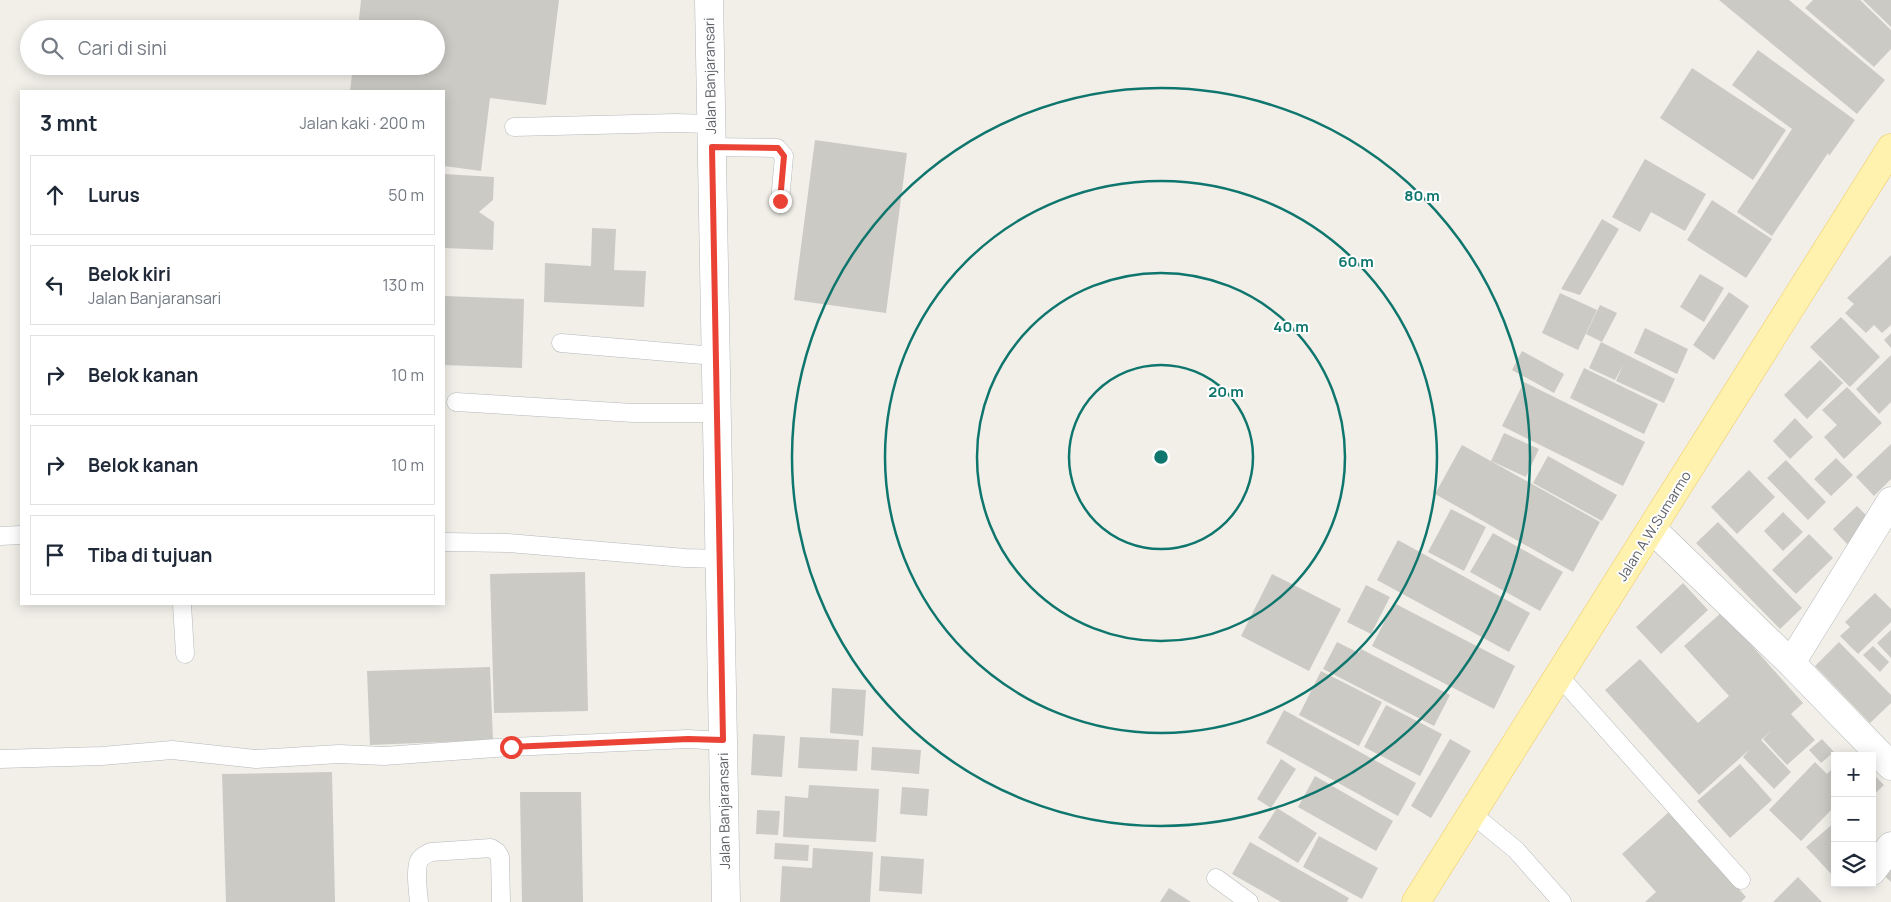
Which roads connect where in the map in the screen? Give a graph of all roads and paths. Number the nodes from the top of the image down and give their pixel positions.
1 (709, 0) edge
2 (514, 127) dead end
3 (711, 135) junction
4 (1889, 158) edge
5 (780, 201) dead end
6 (561, 343) dead end
7 (715, 356) junction
8 (456, 402) dead end
9 (716, 413) junction
10 (1891, 501) edge
11 (1652, 529) junction
12 (0, 536) edge
13 (20, 536) edge
14 (445, 542) edge
15 (719, 559) junction
16 (182, 605) edge
17 (185, 654) dead end
18 (1791, 663) junction
19 (1559, 676) junction
20 (723, 740) junction
21 (0, 760) edge
22 (1891, 766) edge
23 (1471, 813) junction
24 (1891, 846) edge
25 (1876, 866) edge
26 (1216, 878) dead end
27 (1742, 880) dead end
28 (418, 902) edge
29 (501, 902) edge
30 (726, 902) edge
31 (1249, 902) edge
32 (1416, 902) edge
33 (1562, 902) edge

1 - 3 street, Jalan Banjaransari
2 - 3 lane
3 - 5 lane
3 - 7 street, Jalan Banjaransari
4 - 11 main road, Jalan A.W.Sumarmo
6 - 7 lane
7 - 9 street, Jalan Banjaransari
8 - 9 lane
9 - 15 street, Jalan Banjaransari
10 - 18 street
11 - 18 street
11 - 19 main road, Jalan A.W.Sumarmo
12 - 13 lane
14 - 15 lane
15 - 20 street, Jalan Banjaransari
16 - 17 lane
18 - 22 street
19 - 23 main road, Jalan A.W.Sumarmo
19 - 27 lane
20 - 21 lane
20 - 30 street, Jalan Banjaransari
23 - 32 main road, Jalan A.W.Sumarmo
23 - 33 lane
24 - 25 street
26 - 31 lane
28 - 29 lane

